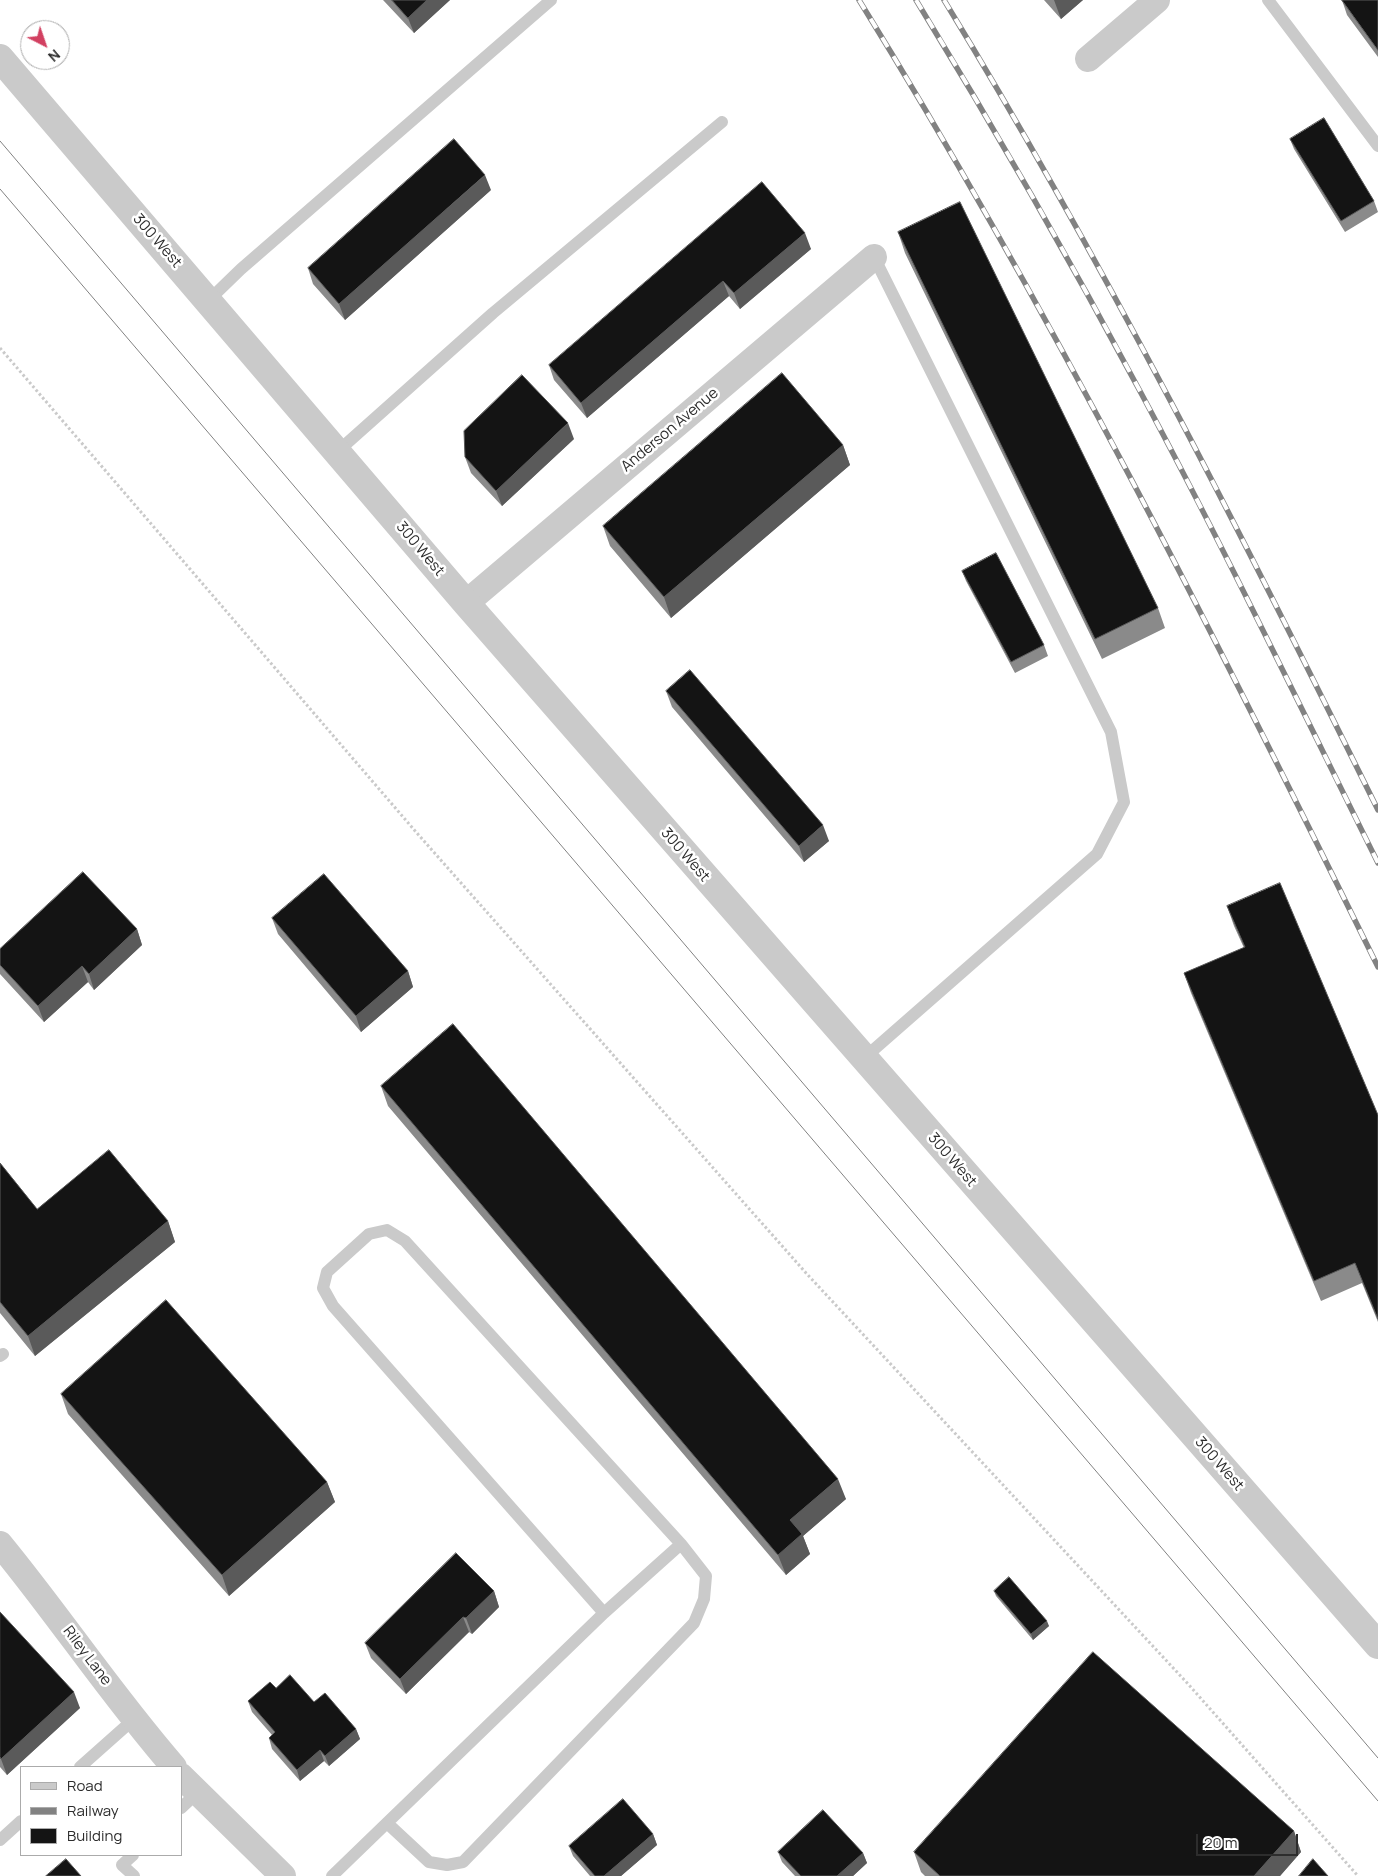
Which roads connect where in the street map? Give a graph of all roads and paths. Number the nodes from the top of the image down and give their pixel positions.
1 (551, 0) edge
2 (1157, 0) edge
3 (1268, 0) edge
4 (0, 58) edge
5 (1088, 59) dead end
6 (722, 122) dead end
7 (1378, 146) edge
8 (874, 257) joint
9 (208, 301) junction
10 (0, 348) edge
11 (337, 452) junction
12 (466, 603) junction
13 (863, 1059) junction
14 (0, 1544) edge
15 (681, 1544) junction
16 (604, 1613) junction
17 (1378, 1645) edge
18 (134, 1719) junction
19 (81, 1766) edge
20 (173, 1766) edge
21 (186, 1792) edge
22 (20, 1822) edge
23 (387, 1823) junction
24 (0, 1840) edge
25 (132, 1856) edge
26 (273, 1873) edge
27 (134, 1876) edge
28 (332, 1876) edge
29 (1358, 1876) edge

1 - 9 lane
2 - 5 street
3 - 7 lane
4 - 9 street, 300 West
6 - 11 lane
8 - 12 street, Anderson Avenue
8 - 13 lane
9 - 11 street, 300 West
10 - 29 path
11 - 12 street, 300 West
12 - 13 street, 300 West
13 - 17 street, 300 West
14 - 18 street, Riley Lane
15 - 16 lane
15 - 16 lane
15 - 23 lane
16 - 23 lane
18 - 19 lane
18 - 20 street, Riley Lane
21 - 26 street
22 - 24 lane
23 - 28 lane
25 - 27 lane

